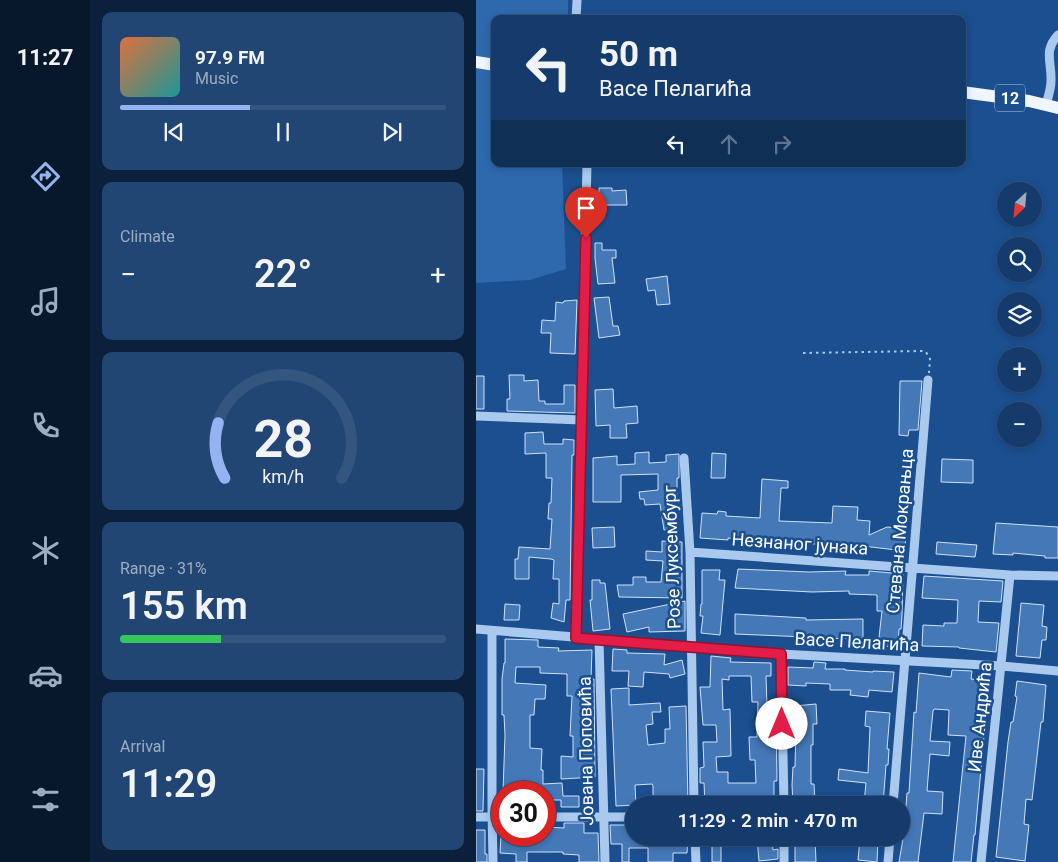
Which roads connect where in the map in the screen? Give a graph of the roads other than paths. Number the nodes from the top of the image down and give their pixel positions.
1 (577, 0) edge
2 (576, 15) edge
3 (1058, 35) edge
4 (476, 62) edge
5 (491, 64) edge
6 (966, 92) edge
7 (1052, 106) edge
8 (587, 167) edge
9 (928, 380) road end
10 (476, 416) edge
11 (582, 420) junction
12 (684, 458) dead end
13 (690, 552) junction
14 (914, 568) junction
15 (1010, 575) junction
16 (1058, 576) edge
17 (476, 629) edge
18 (492, 631) junction
19 (576, 638) junction
20 (599, 640) junction
21 (691, 647) junction
22 (781, 654) junction
23 (906, 660) junction
24 (1002, 666) junction
25 (1058, 671) edge
26 (492, 781) edge
27 (694, 796) edge
28 (784, 796) edge
29 (894, 796) edge
30 (476, 817) edge
31 (491, 817) edge
32 (556, 817) edge
33 (625, 817) edge
34 (604, 818) junction
35 (493, 846) edge
36 (695, 846) edge
37 (784, 846) edge
38 (889, 846) edge
39 (493, 862) edge
40 (605, 862) edge
41 (696, 862) edge
42 (784, 862) edge
43 (888, 862) edge
44 (981, 862) edge

1 - 2 street
3 - 7 street
4 - 5 main road
6 - 7 main road, 12
8 - 11 street
9 - 14 street, Стевана Мокрањца
10 - 11 street
11 - 19 street
12 - 13 street, Розе Луксембург
13 - 14 street, Незнаног јунака
13 - 21 street, Розе Луксембург
14 - 15 street, Незнаног јунака
14 - 23 street, Стевана Мокрањца
15 - 16 street, Незнаног јунака
15 - 24 street, Иве Андрића
17 - 18 street, Васе Пелагића
18 - 19 street, Васе Пелагића
18 - 26 street
19 - 20 street, Васе Пелагића
20 - 21 street, Васе Пелагића
20 - 34 street, Јована Поповића
21 - 22 street, Васе Пелагића
21 - 27 street, Розе Луксембург
22 - 23 street, Васе Пелагића
22 - 28 street
23 - 24 street, Васе Пелагића
23 - 29 street, Стевана Мокрањца
24 - 25 street, Васе Пелагића
24 - 44 street, Иве Андрића
30 - 31 street
32 - 34 street
33 - 34 street
34 - 40 street, Јована Поповића
35 - 39 street
36 - 41 street
37 - 42 street
38 - 43 street

